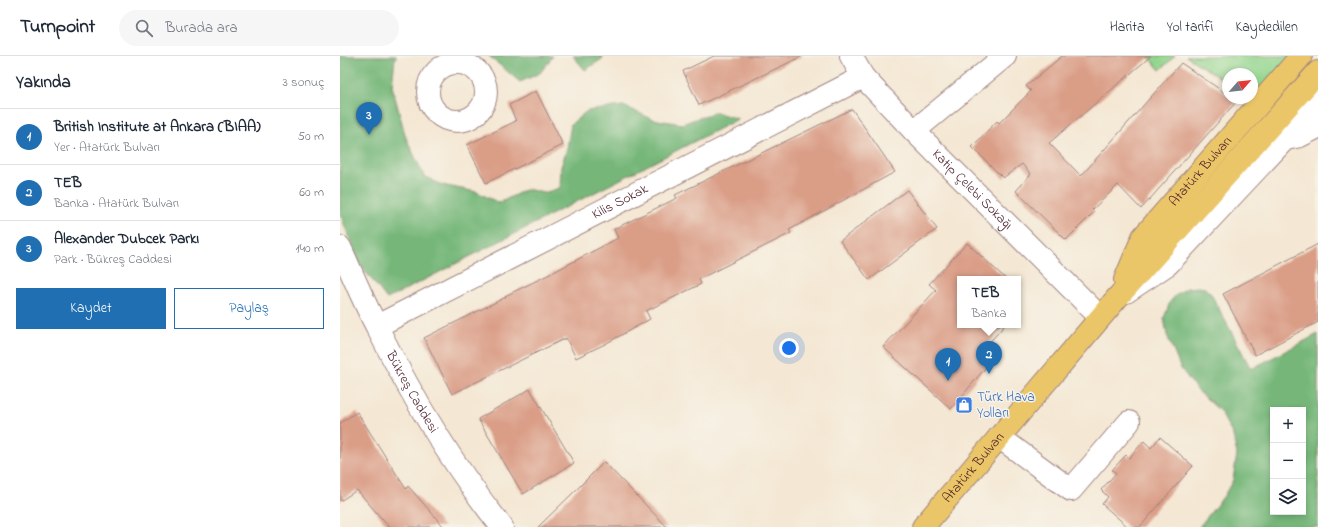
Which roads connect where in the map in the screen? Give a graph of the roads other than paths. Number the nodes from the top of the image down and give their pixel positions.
1 (851, 56) edge
2 (1005, 56) edge
3 (1301, 56) edge
4 (1318, 72) edge
5 (863, 77) junction
6 (1318, 101) edge
7 (1318, 127) edge
8 (914, 131) junction
9 (1286, 139) junction
10 (340, 247) edge
11 (1117, 298) junction
12 (1100, 317) junction
13 (376, 326) junction
14 (1129, 422) dead end
15 (999, 437) junction
16 (502, 527) edge
17 (922, 527) edge

1 - 5 street, Katip Çelebi Sokağı
2 - 8 street
3 - 11 main road, Atatürk Bulvarı
4 - 11 main road, Atatürk Bulvarı
5 - 8 street, Katip Çelebi Sokağı
5 - 13 street, Kilis Sokak
6 - 9 street
7 - 9 street
8 - 12 street, Katip Çelebi Sokağı
9 - 11 street
10 - 13 street, Bükreş Caddesi
11 - 12 main road, Atatürk Bulvarı
12 - 15 main road, Atatürk Bulvarı
13 - 16 street, Bükreş Caddesi
14 - 15 street
15 - 17 main road, Atatürk Bulvarı

